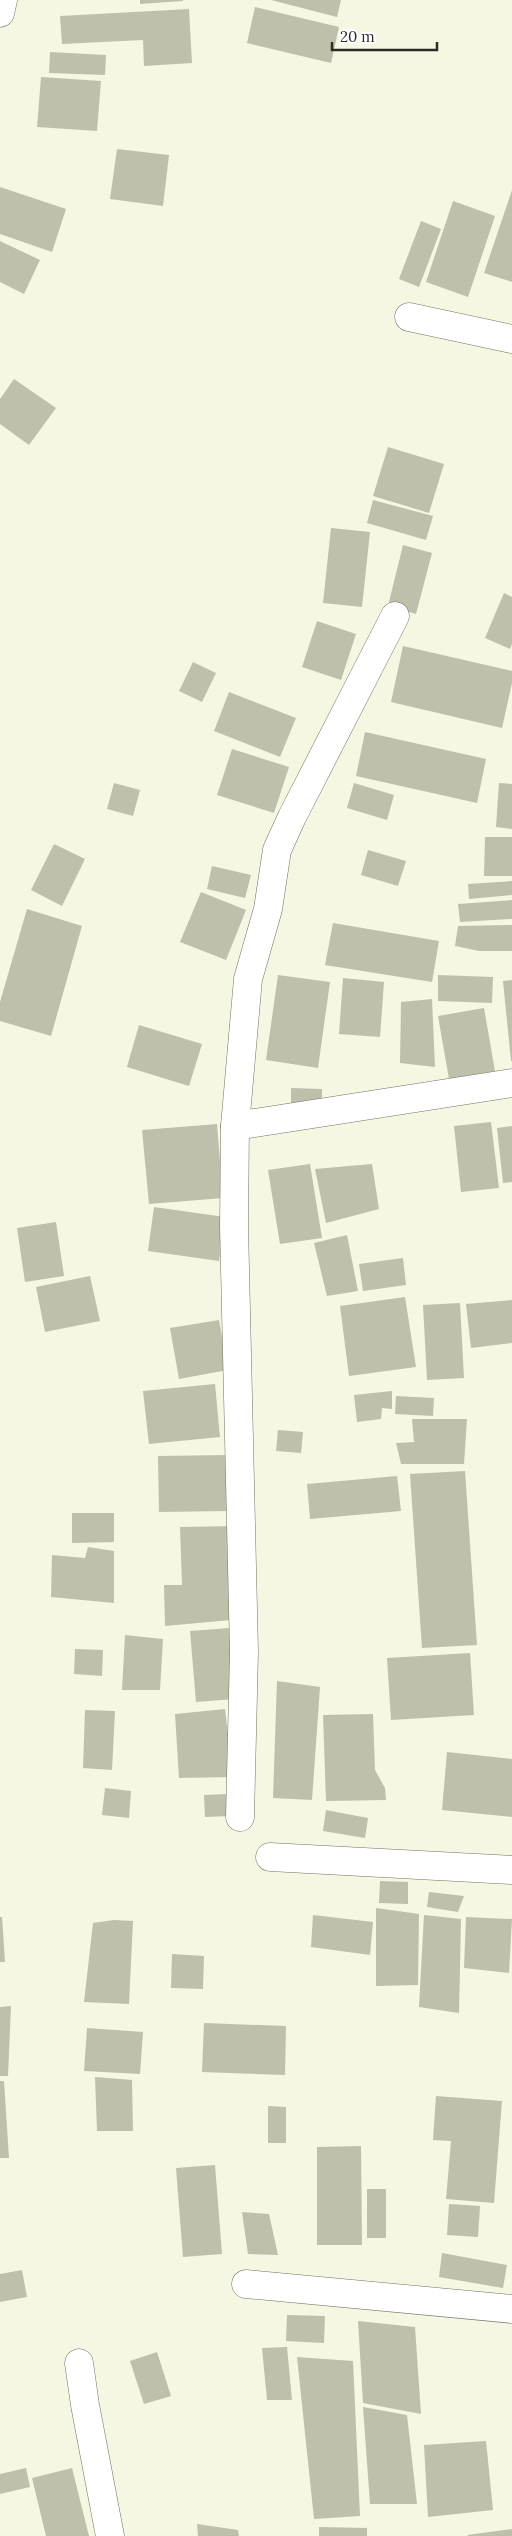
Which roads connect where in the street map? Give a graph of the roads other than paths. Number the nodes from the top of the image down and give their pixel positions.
1 (3, 0) edge
2 (0, 13) edge
3 (410, 317) dead end
4 (512, 339) edge
5 (396, 616) dead end
6 (512, 1083) edge
7 (235, 1126) junction
8 (240, 1817) dead end
9 (270, 1857) dead end
10 (512, 1870) edge
11 (246, 2284) dead end
12 (512, 2309) edge
13 (79, 2362) dead end
14 (110, 2536) edge

1 - 2 street
3 - 4 street
5 - 7 street
6 - 7 street
7 - 8 street
9 - 10 street
11 - 12 street
13 - 14 street

